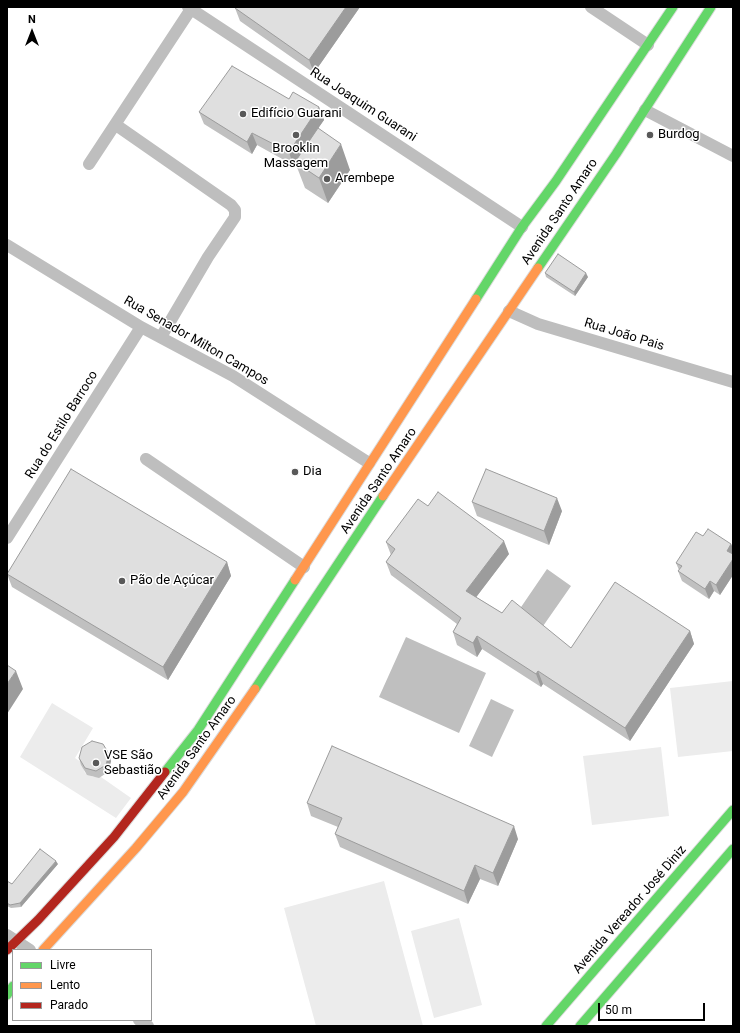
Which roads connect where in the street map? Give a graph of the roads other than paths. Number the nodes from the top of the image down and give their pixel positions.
1 (591, 7) edge
2 (673, 7) edge
3 (711, 7) edge
4 (189, 8) edge
5 (648, 45) junction
6 (645, 110) junction
7 (116, 125) junction
8 (733, 156) edge
9 (89, 164) dead end
10 (522, 227) junction
11 (7, 246) edge
12 (509, 311) junction
13 (141, 327) junction
14 (161, 337) junction
15 (733, 382) edge
16 (146, 460) dead end
17 (369, 463) junction
18 (7, 538) edge
19 (304, 567) junction
20 (733, 810) edge
21 (733, 848) edge
22 (11, 938) edge
23 (28, 949) edge
24 (44, 949) edge
25 (7, 950) edge
26 (584, 1025) edge
27 (546, 1026) edge

1 - 5 street
2 - 5 main road, Avenida Santo Amaro
3 - 6 main road, Avenida Santo Amaro
4 - 7 street
4 - 10 street, Rua Joaquim Guarani
5 - 10 main road, Avenida Santo Amaro
6 - 8 street
6 - 12 main road, Avenida Santo Amaro
7 - 9 street
7 - 14 street
10 - 17 main road, Avenida Santo Amaro
11 - 13 street, Rua Senador Milton Campos
12 - 15 street, Rua João Pais
12 - 24 main road, Avenida Santo Amaro
13 - 14 street, Rua Senador Milton Campos
13 - 18 street, Rua do Estilo Barroco
14 - 17 street, Rua Senador Milton Campos
16 - 19 street
17 - 19 main road, Avenida Santo Amaro
19 - 22 main road, Avenida Santo Amaro
20 - 27 main road, Avenida Vereador José Diniz
21 - 26 main road
22 - 23 street
22 - 25 main road, Avenida Santo Amaro

